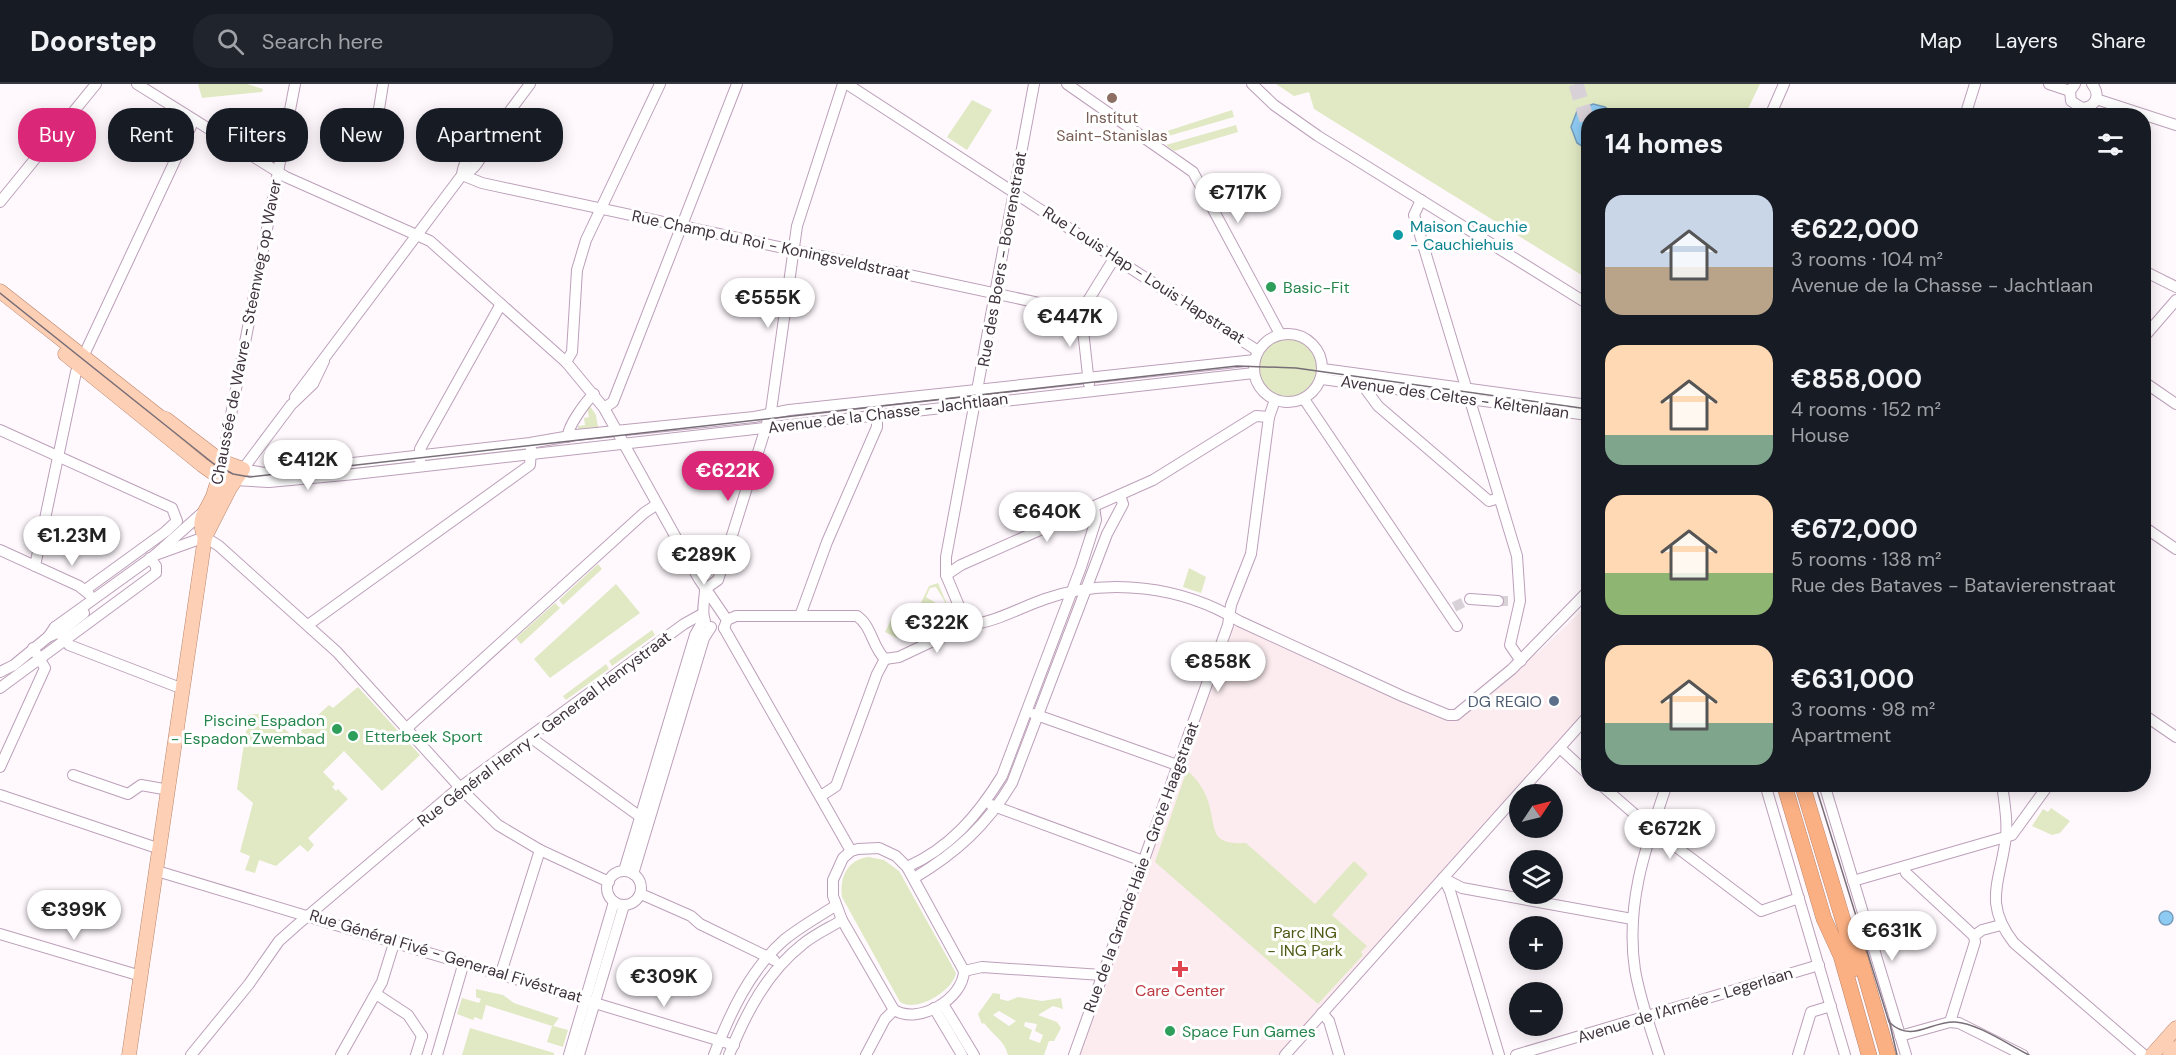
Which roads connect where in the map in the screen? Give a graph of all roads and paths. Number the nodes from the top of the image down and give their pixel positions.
1 (96, 84) edge
2 (137, 84) edge
3 (295, 84) edge
4 (383, 84) edge
5 (529, 84) edge
6 (660, 84) edge
7 (737, 84) edge
8 (845, 84) edge
9 (1034, 84) edge
10 (1067, 84) edge
11 (1252, 84) edge
12 (1784, 84) edge
13 (1974, 84) edge
14 (2049, 84) edge
15 (2092, 84) edge
16 (2072, 88) edge
17 (2096, 99) junction
18 (175, 108) edge
19 (380, 108) edge
20 (1774, 108) edge
21 (1967, 108) edge
22 (2075, 108) edge
23 (2085, 108) edge
24 (2124, 108) edge
25 (2151, 117) edge
26 (194, 120) edge
27 (2176, 125) edge
28 (174, 162) edge
29 (278, 172) junction
30 (462, 175) junction
31 (1015, 191) junction
32 (1421, 200) junction
33 (0, 202) edge
34 (600, 208) junction
35 (682, 226) junction
36 (418, 235) junction
37 (793, 249) junction
38 (1115, 257) junction
39 (2151, 274) edge
40 (2176, 287) edge
41 (0, 291) edge
42 (996, 295) junction
43 (1581, 300) edge
44 (2176, 300) edge
45 (0, 302) edge
46 (501, 304) junction
47 (1081, 312) junction
48 (2151, 329) edge
49 (1280, 334) junction
50 (1257, 356) junction
51 (82, 361) junction
52 (566, 362) junction
53 (1254, 373) junction
54 (1322, 374) junction
55 (1368, 380) junction
56 (1089, 385) junction
57 (2151, 387) edge
58 (1466, 388) junction
59 (977, 392) junction
60 (594, 394) junction
61 (1304, 399) junction
62 (1470, 399) junction
63 (1275, 400) junction
64 (975, 403) junction
65 (1581, 404) edge
66 (2176, 404) edge
67 (604, 408) junction
68 (877, 409) junction
69 (1581, 414) edge
70 (770, 415) junction
71 (1269, 417) junction
72 (766, 428) junction
73 (0, 430) edge
74 (615, 431) junction
75 (568, 437) junction
76 (622, 444) junction
77 (531, 448) junction
78 (59, 457) junction
79 (221, 461) junction
80 (420, 461) junction
81 (239, 475) junction
82 (219, 477) junction
83 (1120, 495) junction
84 (1499, 498) junction
85 (656, 505) junction
86 (1094, 507) junction
87 (202, 513) junction
88 (2151, 532) edge
89 (206, 537) junction
90 (2176, 549) edge
91 (0, 550) edge
92 (153, 557) junction
93 (35, 566) junction
94 (946, 575) junction
95 (705, 589) junction
96 (85, 590) junction
97 (1086, 590) junction
98 (1071, 593) junction
99 (1581, 598) edge
100 (1470, 599) tunnel mouth
101 (96, 600) junction
102 (1509, 601) junction
103 (707, 613) junction
104 (1230, 615) junction
105 (800, 616) junction
106 (725, 624) junction
107 (308, 625) junction
108 (967, 625) junction
109 (1456, 626) dead end
110 (60, 633) junction
111 (33, 648) junction
112 (40, 659) junction
113 (885, 659) junction
114 (1521, 661) junction
115 (2, 670) edge
116 (0, 688) edge
117 (183, 689) junction
118 (1027, 711) junction
119 (1038, 716) junction
120 (2151, 720) edge
121 (1581, 724) edge
122 (407, 728) junction
123 (530, 737) junction
124 (2176, 737) edge
125 (1560, 748) junction
126 (1177, 765) junction
127 (0, 767) edge
128 (1581, 768) edge
129 (73, 775) dead end
130 (460, 788) junction
131 (169, 790) junction
132 (1609, 792) edge
133 (1664, 792) edge
134 (1767, 792) edge
135 (1786, 792) edge
136 (1804, 792) edge
137 (1826, 792) edge
138 (2003, 792) edge
139 (2043, 792) edge
140 (0, 795) edge
141 (820, 796) junction
142 (986, 802) junction
143 (996, 808) junction
144 (645, 820) junction
145 (1652, 829) junction
146 (2006, 836) junction
147 (160, 849) junction
148 (540, 849) junction
149 (851, 851) junction
150 (1143, 861) junction
151 (907, 867) junction
152 (1904, 867) junction
153 (157, 871) junction
154 (629, 873) junction
155 (914, 878) junction
156 (1443, 878) junction
157 (609, 882) junction
158 (1853, 882) junction
159 (641, 894) junction
160 (1799, 898) junction
161 (619, 904) junction
162 (835, 906) junction
163 (309, 915) junction
164 (1632, 919) junction
165 (1824, 919) junction
166 (842, 920) junction
167 (2001, 925) junction
168 (1846, 930) junction
169 (0, 934) edge
170 (1974, 936) junction
171 (395, 940) junction
172 (769, 956) junction
173 (464, 962) junction
174 (780, 965) junction
175 (1819, 965) junction
176 (964, 970) junction
177 (501, 973) junction
178 (1102, 975) junction
179 (141, 976) junction
180 (375, 994) junction
181 (591, 1000) junction
182 (938, 1006) junction
183 (1831, 1006) junction
184 (894, 1010) junction
185 (1322, 1013) junction
186 (1647, 1016) junction
187 (1950, 1022) junction
188 (2176, 1028) edge
189 (422, 1036) junction
190 (1900, 1036) junction
191 (720, 1040) junction
192 (441, 1042) junction
193 (2176, 1048) edge
194 (731, 1050) edge
195 (129, 1055) edge
196 (191, 1055) edge
197 (340, 1055) edge
198 (416, 1055) edge
199 (437, 1055) edge
200 (569, 1055) edge
201 (579, 1055) edge
202 (714, 1055) edge
203 (866, 1055) edge
204 (962, 1055) edge
205 (974, 1055) edge
206 (1074, 1055) edge
207 (1285, 1055) edge
208 (1339, 1055) edge
209 (1499, 1055) edge
210 (1516, 1055) edge
211 (1659, 1055) edge
212 (1798, 1055) edge
213 (1845, 1055) edge
214 (1861, 1055) edge
215 (1869, 1055) edge
216 (1879, 1055) edge
217 (1888, 1055) edge
218 (1906, 1055) edge
219 (2023, 1055) edge
220 (2144, 1055) edge
221 (2151, 1055) edge
222 (2170, 1055) edge

1 - 33 street
2 - 18 street
3 - 29 street, Chaussée de Wavre - Steenweg op Waver
4 - 19 street
5 - 30 street
6 - 34 street
7 - 35 street
8 - 31 street, Rue Louis Hap - Louis Hapstraat
8 - 37 street
9 - 31 street, Rue des Boers - Boerenstraat
10 - 49 street
11 - 32 street
12 - 20 street
13 - 21 street
14 - 16 street
15 - 17 street
16 - 22 street
17 - 23 street
17 - 24 street
25 - 27 street
26 - 29 street
28 - 51 street
29 - 36 street
29 - 79 street, Chaussée de Wavre - Steenweg op Waver
30 - 34 street, Rue Champ du Roi - Koningsveldstraat
30 - 36 street
31 - 38 street, Rue Louis Hap - Louis Hapstraat
31 - 42 street, Rue des Boers - Boerenstraat
32 - 43 street
32 - 58 street
34 - 35 street, Rue Champ du Roi - Koningsveldstraat
34 - 52 street
35 - 37 street, Rue Champ du Roi - Koningsveldstraat
35 - 67 street
36 - 46 street
36 - 81 street
37 - 42 street, Rue Champ du Roi - Koningsveldstraat
37 - 70 street
38 - 47 street
38 - 50 street, Rue Louis Hap - Louis Hapstraat
39 - 40 street
41 - 51 main road
42 - 47 street, Rue Champ du Roi - Koningsveldstraat
42 - 59 street, Rue des Boers - Boerenstraat
44 - 48 street
45 - 51 main road
46 - 52 street
46 - 80 street
47 - 56 street
49 - 50 street
49 - 54 street
50 - 53 street
50 - 56 street, Avenue de la Chasse - Jachtlaan
51 - 78 street
51 - 79 main road
51 - 82 main road
52 - 60 street
53 - 56 street, Avenue de la Chasse - Jachtlaan
53 - 63 street
54 - 55 street, Avenue des Celtes - Keltenlaan
54 - 61 street
55 - 58 street, Avenue des Celtes - Keltenlaan
55 - 62 street, Avenue des Celtes - Keltenlaan
55 - 84 street
56 - 59 street, Avenue de la Chasse - Jachtlaan
56 - 64 street, Avenue de la Chasse - Jachtlaan
57 - 66 street
58 - 62 street
58 - 65 street, Avenue des Celtes - Keltenlaan
59 - 64 street, Rue des Boers - Boerenstraat
59 - 68 street, Avenue de la Chasse - Jachtlaan
60 - 67 street
60 - 75 street
61 - 63 street
61 - 109 street
62 - 69 street, Avenue des Celtes - Keltenlaan
62 - 84 street
63 - 71 street, Rue de la Grande Haie - Grote Haagstraat
64 - 68 street, Avenue de la Chasse - Jachtlaan
64 - 94 street, Rue des Boers - Boerenstraat
67 - 74 street
68 - 70 street, Avenue de la Chasse - Jachtlaan
68 - 72 street, Avenue de la Chasse - Jachtlaan
68 - 105 street
70 - 72 street
70 - 74 street, Avenue de la Chasse - Jachtlaan
71 - 83 street
71 - 104 street, Rue de la Grande Haie - Grote Haagstraat
72 - 76 street, Avenue de la Chasse - Jachtlaan
72 - 95 street
73 - 78 street
74 - 75 street, Avenue de la Chasse - Jachtlaan
74 - 76 street
75 - 77 street, Avenue de la Chasse - Jachtlaan
76 - 77 street, Avenue de la Chasse - Jachtlaan
76 - 85 street
77 - 80 street, Avenue de la Chasse - Jachtlaan
77 - 107 street
78 - 93 street
78 - 96 street
79 - 81 main road
79 - 82 street, Chaussée de Wavre - Steenweg op Waver
80 - 81 street, Avenue de la Chasse - Jachtlaan
81 - 82 main road
81 - 89 main road
82 - 87 main road, Chaussée de Wavre - Steenweg op Waver
83 - 86 street
83 - 97 street
84 - 102 street
85 - 95 street
85 - 122 street
86 - 94 street
86 - 98 street
87 - 89 main road
87 - 92 street
88 - 90 street
89 - 92 street
89 - 107 street
89 - 117 main road
91 - 93 street
92 - 101 street
92 - 110 street
93 - 96 street
94 - 108 street
95 - 103 street
96 - 101 street
97 - 98 street
97 - 104 street
97 - 119 street
98 - 108 street
98 - 118 street
99 - 114 street
100 - 102 street
101 - 110 street
102 - 114 street
103 - 106 street
103 - 106 street
103 - 123 street, Rue Général Henry - Generaal Henrystraat
103 - 144 street
104 - 114 street
104 - 126 street, Rue de la Grande Haie - Grote Haagstraat
105 - 106 street
105 - 113 street
106 - 141 street
107 - 122 street
108 - 113 street
110 - 111 street
110 - 112 street
110 - 117 street
111 - 112 street
111 - 115 street
112 - 116 street
112 - 127 street
113 - 141 street
117 - 131 main road
118 - 119 street
118 - 142 street
119 - 126 street
119 - 143 street
120 - 124 street
121 - 125 street
122 - 130 street
123 - 130 street, Rue Général Henry - Generaal Henrystraat
123 - 144 street
125 - 128 street
125 - 156 street
126 - 150 street, Rue de la Grande Haie - Grote Haagstraat
129 - 131 street
130 - 148 street
130 - 163 street, Rue Général Henry - Generaal Henrystraat
131 - 147 main road
132 - 145 street
133 - 145 street
134 - 160 street
135 - 165 highway
136 - 168 highway
137 - 158 street
138 - 146 street
139 - 146 street
140 - 147 street
141 - 149 street
142 - 143 street
142 - 151 street
143 - 150 street
143 - 155 street
144 - 154 street
145 - 160 street
145 - 164 street
146 - 152 street
146 - 167 street
147 - 153 main road
148 - 157 street
148 - 177 street
149 - 151 street
149 - 162 street
150 - 178 street, Rue de la Grande Haie - Grote Haagstraat
151 - 155 street
152 - 158 street
152 - 170 street
153 - 163 street, Rue Général Fivé - Generaal Fivéstraat
153 - 179 main road
154 - 157 street
154 - 159 street
155 - 176 street
156 - 164 street
156 - 185 street
156 - 209 street
157 - 161 street
158 - 190 street
159 - 161 street
159 - 172 street
160 - 175 street
161 - 181 street
162 - 166 street
162 - 172 street
163 - 171 street, Rue Général Fivé - Generaal Fivéstraat
163 - 196 street, Rue Général Henry - Generaal Henrystraat
164 - 186 street
165 - 214 highway
165 - 215 highway
166 - 174 street
166 - 184 street
167 - 170 street
167 - 220 street
168 - 216 highway
168 - 217 highway
169 - 179 street
170 - 187 street
171 - 173 street, Rue Général Fivé - Generaal Fivéstraat
171 - 180 street
172 - 174 street
172 - 191 street
173 - 177 street, Rue Général Fivé - Generaal Fivéstraat
173 - 192 street
174 - 194 street
175 - 183 street
175 - 186 street, Avenue de l'Armée - Legerlaan
176 - 178 street
176 - 182 street
177 - 181 street, Rue Général Fivé - Generaal Fivéstraat
178 - 206 street, Rue de la Grande Haie - Grote Haagstraat
179 - 195 main road
180 - 189 street
180 - 197 street
181 - 191 street, Rue Général Fivé - Generaal Fivéstraat
181 - 200 street
181 - 201 street
182 - 184 street
182 - 204 street
182 - 205 street
183 - 212 street
183 - 213 street
184 - 203 street
185 - 207 street
185 - 208 street
186 - 210 street, Avenue de l'Armée - Legerlaan
186 - 211 street
187 - 190 street
187 - 219 street
188 - 221 main road
189 - 192 street
189 - 198 street
190 - 218 street
191 - 194 street, Rue Général Fivé - Generaal Fivéstraat
191 - 202 street
192 - 199 street
193 - 222 main road

